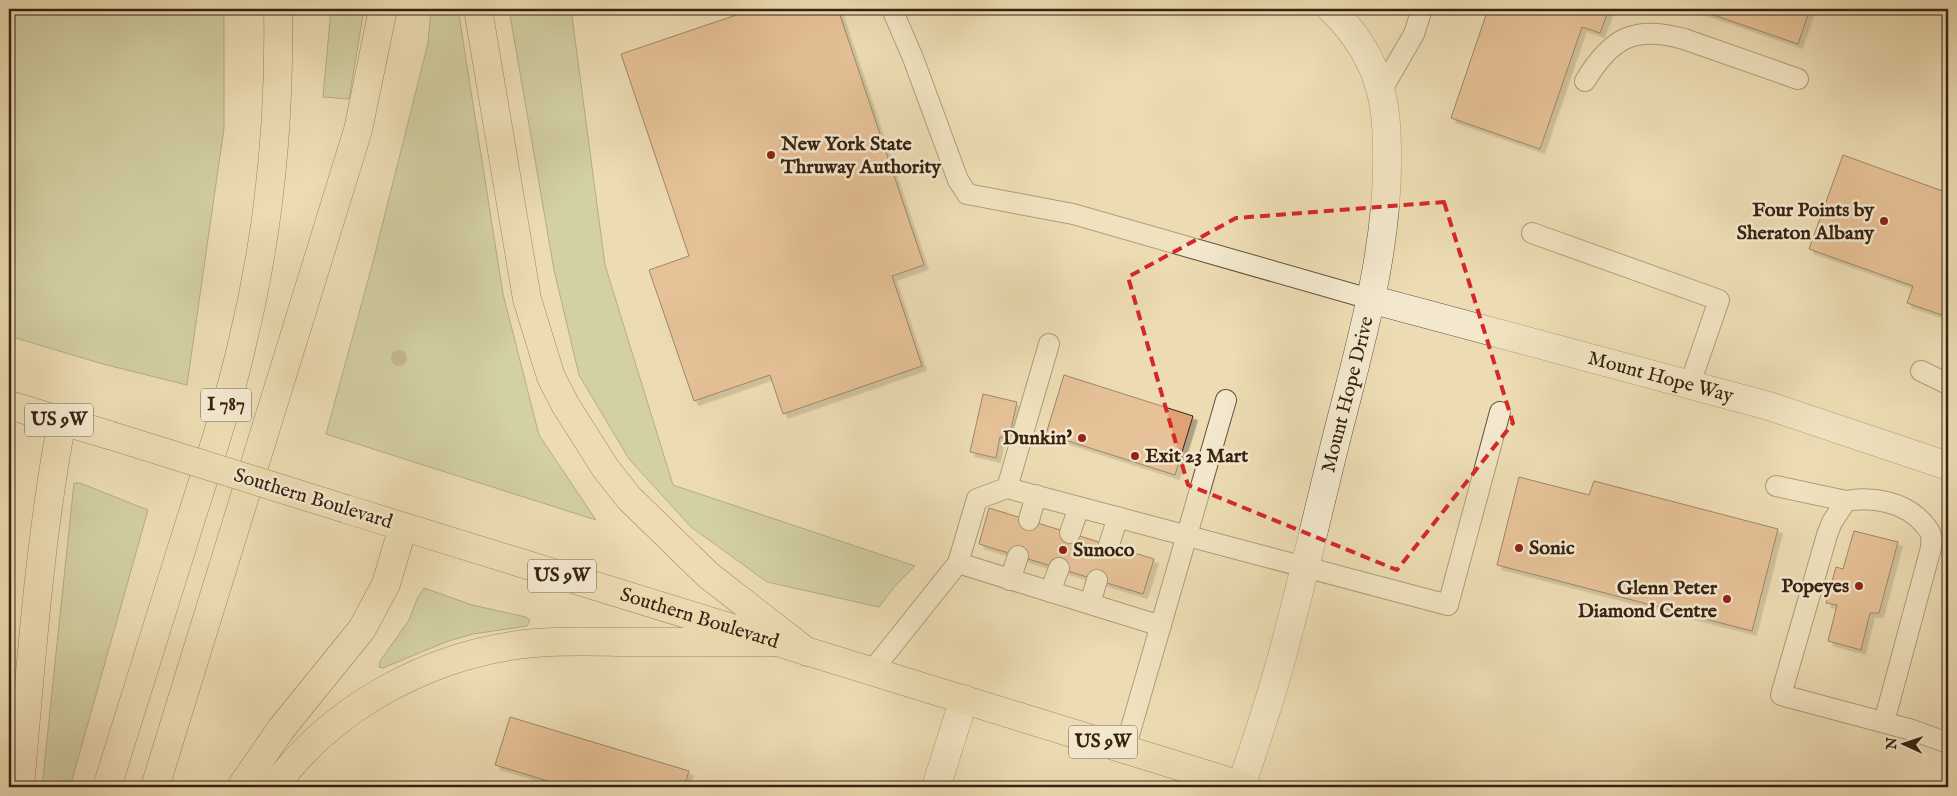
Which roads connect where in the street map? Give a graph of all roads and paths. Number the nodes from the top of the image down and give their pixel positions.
1 (278, 9) edge
2 (383, 9) edge
3 (478, 9) edge
4 (892, 9) edge
5 (1331, 9) edge
6 (1422, 9) edge
7 (1798, 79) dead end
8 (1585, 82) dead end
9 (1381, 91) junction
10 (1532, 234) dead end
11 (1370, 299) junction
12 (1049, 344) dead end
13 (1921, 371) dead end
14 (1690, 384) junction
15 (1948, 384) edge
16 (1226, 400) dead end
17 (9, 405) edge
18 (1500, 412) dead end
19 (62, 421) junction
20 (1948, 466) edge
21 (1776, 486) dead end
22 (1007, 488) junction
23 (1036, 495) junction
24 (1846, 501) junction
25 (1079, 506) junction
26 (1118, 517) junction
27 (1029, 520) dead end
28 (403, 527) junction
29 (1070, 533) dead end
30 (1187, 536) junction
31 (1109, 545) dead end
32 (1018, 556) dead end
33 (958, 563) junction
34 (1304, 567) junction
35 (1059, 568) dead end
36 (1010, 580) junction
37 (1097, 580) dead end
38 (1050, 592) junction
39 (1090, 604) junction
40 (1161, 626) junction
41 (778, 642) junction
42 (808, 652) junction
43 (871, 672) junction
44 (28, 691) junction
45 (964, 699) junction
46 (9, 720) edge
47 (1884, 722) junction
48 (1948, 743) edge
49 (1125, 749) junction
50 (1244, 786) edge
51 (20, 787) edge
52 (107, 787) edge
53 (155, 787) edge
54 (241, 787) edge
55 (274, 787) edge
56 (936, 787) edge

1 - 52 main road, I 787
2 - 53 main road, I 787
3 - 42 main road
4 - 11 lane
5 - 9 street, Mount Hope Drive
6 - 9 lane
7 - 8 lane
9 - 11 street, Mount Hope Drive
10 - 14 lane
11 - 14 street, Mount Hope Way
11 - 34 street, Mount Hope Drive
12 - 22 lane
13 - 15 lane
14 - 20 street, Mount Hope Way
16 - 30 lane
17 - 19 main road, Southern Boulevard / US 9W
18 - 34 lane
19 - 28 main road, Southern Boulevard / US 9W, bridge
19 - 44 main road
21 - 24 lane
22 - 23 lane
22 - 33 lane
23 - 25 lane
23 - 27 lane
24 - 47 lane
24 - 47 lane
25 - 26 lane
25 - 29 lane
26 - 30 lane
26 - 31 lane
28 - 41 main road, Southern Boulevard / US 9W
28 - 54 main road
30 - 34 lane
30 - 40 lane
32 - 36 lane
33 - 36 lane
33 - 43 lane
34 - 50 street, Mount Hope Drive
35 - 38 lane
36 - 38 lane
37 - 39 lane
38 - 39 lane
39 - 40 lane
40 - 49 lane
41 - 42 main road, Southern Boulevard / US 9W
41 - 55 main road
42 - 43 main road, Southern Boulevard / US 9W
43 - 45 main road, Southern Boulevard / US 9W
44 - 46 lane
44 - 51 main road
45 - 49 main road, Southern Boulevard / US 9W
45 - 56 street
47 - 48 lane
49 - 50 main road, Southern Boulevard / US 9W

